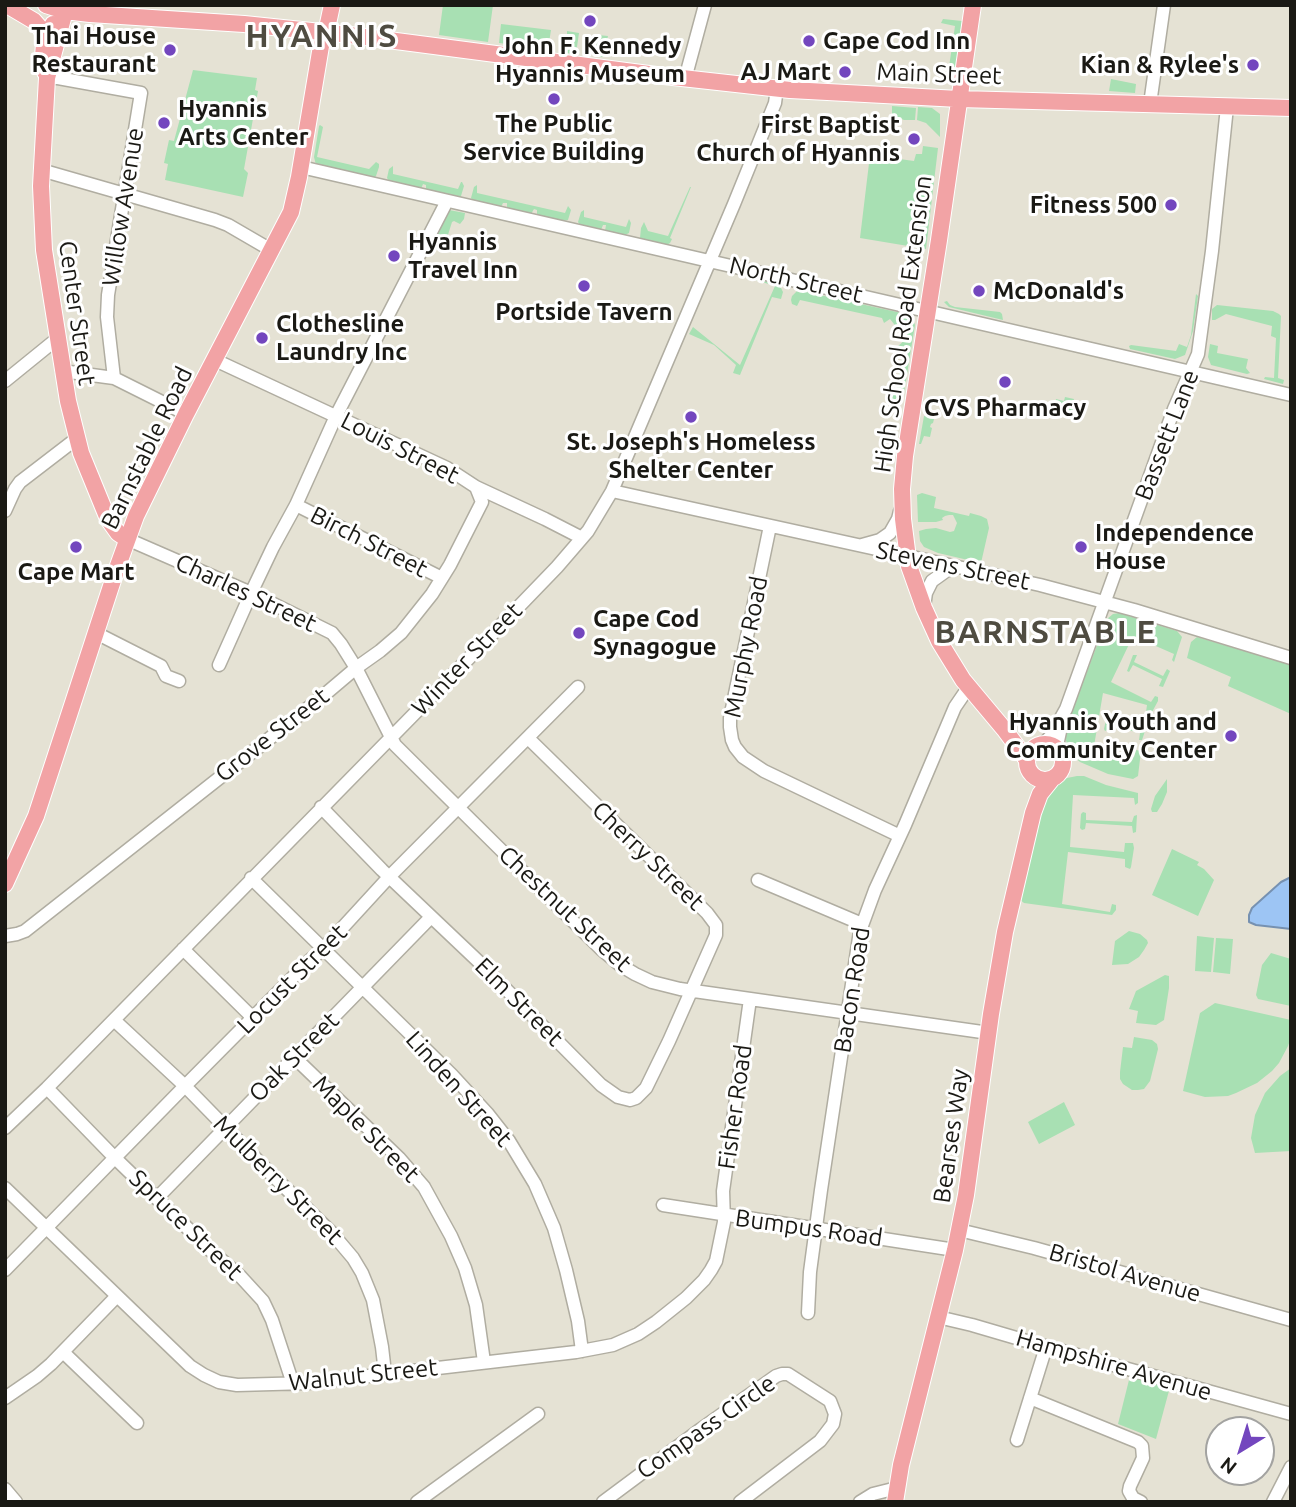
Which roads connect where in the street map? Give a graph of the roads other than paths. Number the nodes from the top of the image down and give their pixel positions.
1 (7, 5) edge
2 (46, 5) edge
3 (332, 5) edge
4 (705, 5) edge
5 (973, 5) edge
6 (1164, 5) edge
7 (67, 8) edge
8 (326, 33) junction
9 (45, 38) junction
10 (47, 78) junction
11 (685, 79) junction
12 (777, 88) junction
13 (959, 99) junction
14 (1150, 104) junction
15 (1227, 107) junction
16 (1291, 108) edge
17 (301, 167) junction
18 (41, 170) junction
19 (125, 195) junction
20 (447, 201) junction
21 (271, 250) junction
22 (710, 261) junction
23 (928, 311) junction
24 (58, 338) junction
25 (215, 360) junction
26 (62, 371) junction
27 (1190, 372) junction
28 (114, 377) junction
29 (5, 381) edge
30 (1291, 395) edge
31 (186, 414) junction
32 (337, 416) junction
33 (76, 439) junction
34 (476, 487) junction
35 (612, 491) junction
36 (902, 504) junction
37 (296, 505) junction
38 (5, 511) edge
39 (770, 526) junction
40 (582, 538) junction
41 (127, 539) junction
42 (860, 545) junction
43 (907, 555) junction
44 (959, 567) junction
45 (442, 578) junction
46 (251, 593) junction
47 (1105, 602) junction
48 (923, 608) junction
49 (96, 632) junction
50 (1291, 658) edge
51 (219, 665) dead end
52 (356, 667) junction
53 (179, 681) dead end
54 (578, 687) dead end
55 (968, 688) junction
56 (1066, 709) junction
57 (390, 737) junction
58 (528, 738) junction
59 (1059, 751) junction
60 (1034, 757) junction
61 (1052, 779) junction
62 (321, 807) junction
63 (458, 808) junction
64 (1033, 813) junction
65 (900, 836) junction
66 (389, 877) junction
67 (251, 878) junction
68 (758, 880) dead end
69 (5, 884) edge
70 (431, 917) junction
71 (862, 924) junction
72 (5, 936) edge
73 (183, 948) junction
74 (323, 949) junction
75 (363, 987) junction
76 (691, 991) junction
77 (750, 999) junction
78 (847, 1013) junction
79 (253, 1018) junction
80 (114, 1020) junction
81 (989, 1033) junction
82 (294, 1057) junction
83 (185, 1086) junction
84 (47, 1088) junction
85 (225, 1127) junction
86 (5, 1128) edge
87 (115, 1158) junction
88 (5, 1188) edge
89 (157, 1198) junction
90 (663, 1205) dead end
91 (724, 1215) junction
92 (47, 1227) junction
93 (817, 1228) junction
94 (959, 1230) junction
95 (955, 1250) junction
96 (5, 1270) edge
97 (117, 1296) junction
98 (808, 1313) dead end
99 (938, 1317) junction
100 (1291, 1320) edge
101 (1046, 1347) junction
102 (582, 1351) junction
103 (63, 1352) junction
104 (484, 1362) junction
105 (385, 1373) junction
106 (293, 1384) junction
107 (5, 1398) edge
108 (1030, 1398) junction
109 (538, 1414) dead end
110 (1291, 1414) edge
111 (136, 1423) dead end
112 (1017, 1440) dead end
113 (1291, 1467) edge
114 (5, 1489) edge
115 (896, 1495) edge
116 (16, 1502) edge
117 (417, 1502) edge
118 (603, 1502) edge
119 (740, 1502) edge
120 (860, 1502) edge
121 (1141, 1502) edge
122 (1273, 1502) edge

1 - 9 main road
2 - 7 main road, Main Street
3 - 8 main road, Barnstable Road
4 - 11 street
5 - 13 main road, High School Road Extension
6 - 14 street
7 - 8 main road, Main Street
7 - 9 main road
7 - 10 main road, Center Street
8 - 11 main road, Main Street
8 - 17 main road, Barnstable Road
9 - 10 main road, Center Street
10 - 18 main road, Center Street
10 - 19 street, Willow Avenue
11 - 12 main road, Main Street
12 - 13 main road, Main Street
12 - 22 street, Winter Street
13 - 14 main road, Main Street
13 - 23 main road, High School Road Extension
14 - 15 main road, Main Street
15 - 16 main road, Main Street
15 - 27 street, Bassett Lane
17 - 20 street, North Street
17 - 21 main road, Barnstable Road
18 - 19 street
18 - 24 main road, Center Street
19 - 21 street
19 - 28 street, Willow Avenue
20 - 22 street, North Street
20 - 32 street
21 - 25 main road, Barnstable Road
22 - 23 street, North Street
22 - 35 street, Winter Street
23 - 27 street, North Street
23 - 36 main road, High School Road Extension
24 - 26 main road, Center Street
24 - 29 street
25 - 31 main road, Barnstable Road
25 - 32 street, Louis Street
26 - 28 street
26 - 33 main road, Center Street
27 - 30 street, North Street
27 - 47 street, Bassett Lane
28 - 31 street
31 - 41 main road, Barnstable Road
32 - 34 street, Louis Street
32 - 37 street
33 - 38 street
33 - 41 main road, Center Street
34 - 40 street, Louis Street
34 - 45 street, Grove Street
35 - 39 street, Stevens Street
35 - 40 street, Winter Street
36 - 42 street
36 - 43 main road, High School Road Extension
37 - 45 street, Birch Street
37 - 46 street
39 - 42 street, Stevens Street
39 - 65 street, Murphy Road
40 - 57 street, Winter Street
41 - 46 street, Charles Street
41 - 49 main road, Barnstable Road
42 - 43 street, Stevens Street
43 - 44 street, Stevens Street
43 - 48 main road
44 - 47 street, Stevens Street
44 - 48 street
45 - 52 street, Grove Street
46 - 51 street
46 - 52 street, Charles Street
47 - 50 street, Stevens Street
47 - 56 street, Bassett Lane
48 - 55 main road
49 - 53 street
49 - 69 main road, Barnstable Road
52 - 57 street, Charles Street
52 - 72 street, Grove Street
54 - 58 street, Locust Street
55 - 60 main road
55 - 65 street, Bacon Road
56 - 59 street
56 - 60 street, Bassett Lane
57 - 62 street, Winter Street
57 - 63 street, Chestnut Street
58 - 63 street, Locust Street
58 - 76 street, Cherry Street
59 - 60 main road
59 - 61 main road
60 - 61 main road
60 - 64 main road
61 - 64 main road, Bearses Way
62 - 66 street, Elm Street
62 - 67 street, Winter Street
63 - 66 street, Locust Street
63 - 76 street, Chestnut Street
64 - 81 main road, Bearses Way
65 - 71 street, Bacon Road
66 - 70 street, Elm Street
66 - 74 street, Locust Street
67 - 73 street, Winter Street
67 - 74 street, Linden Street
68 - 71 street
70 - 75 street, Oak Street
70 - 76 street, Elm Street
71 - 78 street, Bacon Road
73 - 79 street
73 - 80 street, Winter Street
74 - 75 street, Linden Street
74 - 79 street, Locust Street
75 - 82 street, Oak Street
75 - 102 street, Linden Street
76 - 77 street, Chestnut Street
77 - 78 street, Chestnut Street
77 - 91 street, Fisher Road
78 - 81 street, Chestnut Street
78 - 93 street, Bacon Road
79 - 83 street, Locust Street
80 - 83 street, Mulberry Street
80 - 84 street, Winter Street
81 - 94 main road, Bearses Way
82 - 85 street, Oak Street
82 - 104 street, Maple Street
83 - 85 street, Mulberry Street
83 - 87 street, Locust Street
84 - 86 street, Winter Street
84 - 87 street, Spruce Street
85 - 89 street, Oak Street
85 - 105 street, Mulberry Street
87 - 89 street, Spruce Street
87 - 92 street, Locust Street
88 - 92 street, Walnut Street
89 - 106 street, Spruce Street
90 - 91 street, Bumpus Road
91 - 93 street, Bumpus Road
91 - 102 street, Walnut Street
92 - 96 street, Locust Street
92 - 97 street, Walnut Street
93 - 95 street, Bumpus Road
93 - 98 street, Bacon Road
94 - 95 main road, Bearses Way
94 - 100 street, Bristol Avenue
95 - 99 main road, Bearses Way
97 - 103 street
97 - 106 street, Walnut Street
99 - 101 street, Hampshire Avenue
99 - 115 main road, Bearses Way
101 - 108 street
101 - 110 street, Hampshire Avenue
102 - 104 street, Walnut Street
103 - 107 street
103 - 111 street
104 - 105 street, Walnut Street
105 - 106 street, Walnut Street
108 - 112 street
108 - 121 street
109 - 117 street
113 - 122 street
114 - 116 street
115 - 120 street
118 - 119 street, Compass Circle

